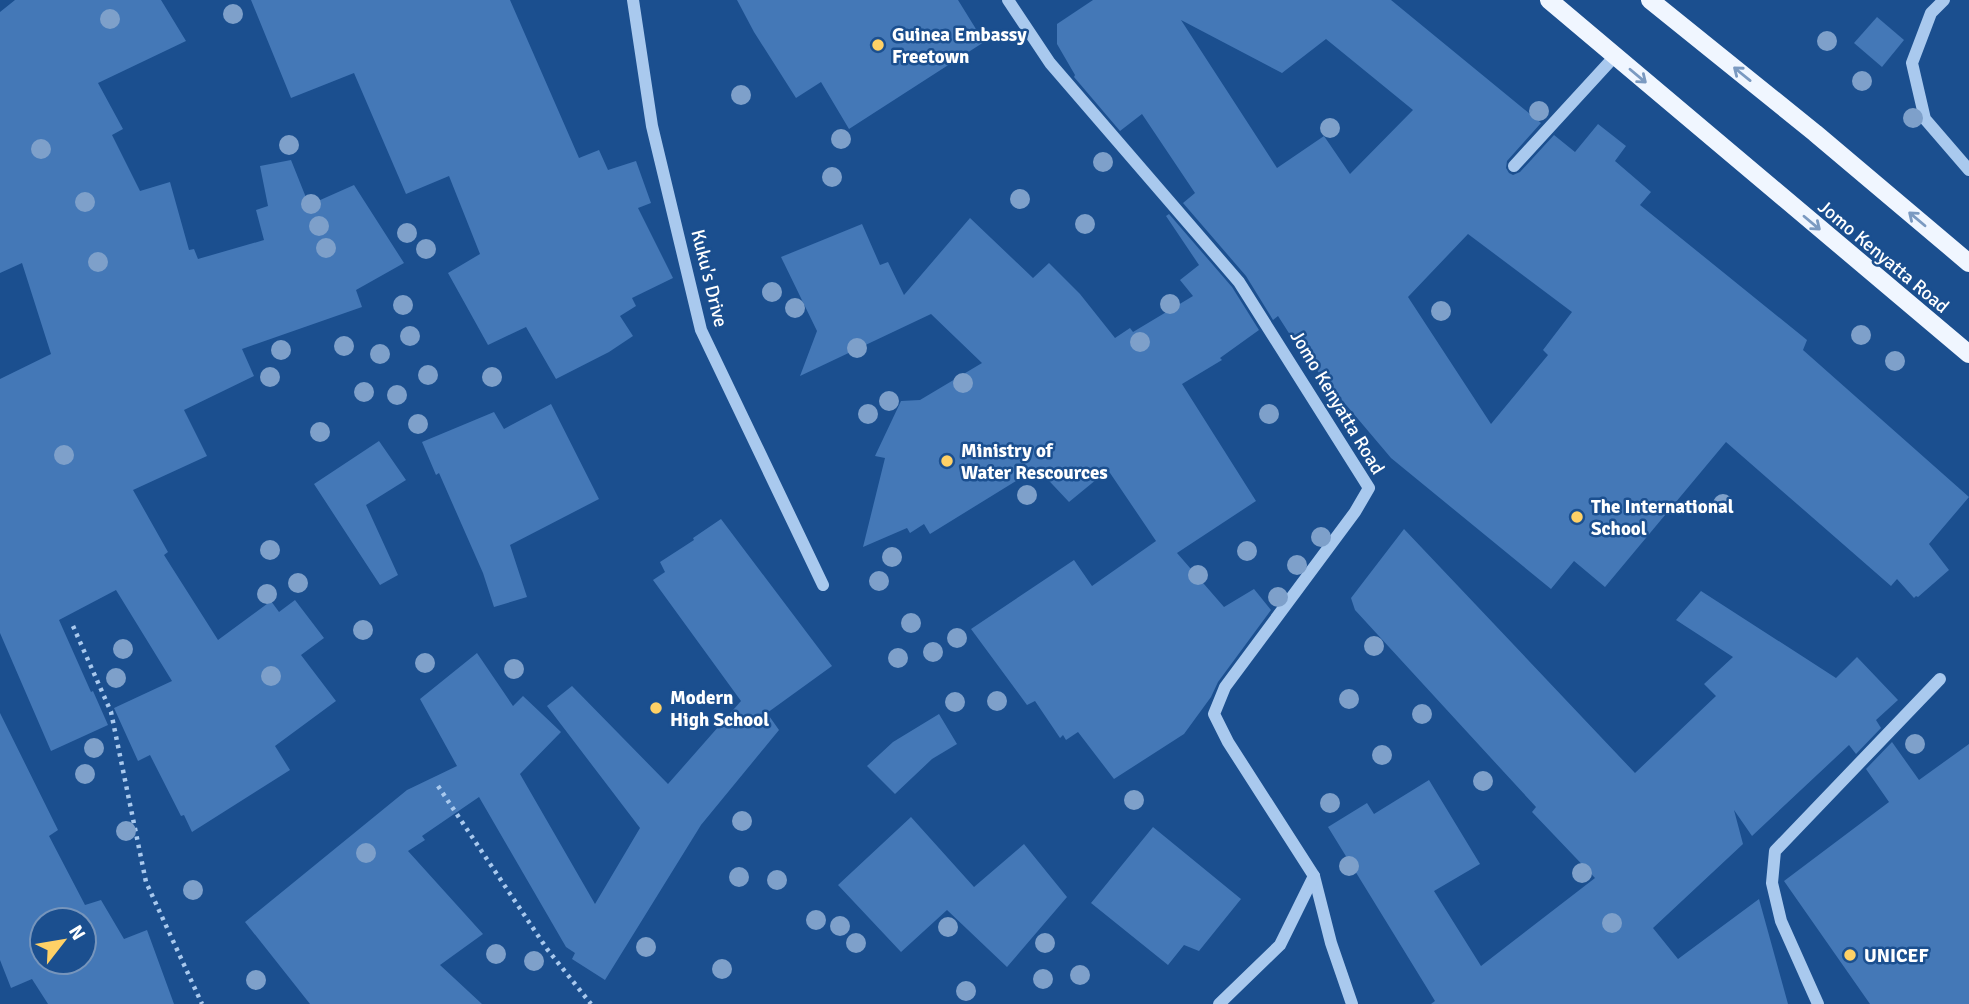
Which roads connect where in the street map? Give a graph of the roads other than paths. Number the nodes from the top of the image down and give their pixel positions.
1 (633, 0) edge
2 (1549, 0) edge
3 (1650, 0) edge
4 (1944, 0) edge
5 (1014, 2) edge
6 (1615, 56) junction
7 (1514, 166) dead end
8 (1969, 170) edge
9 (1969, 263) edge
10 (1969, 354) edge
11 (823, 585) dead end
12 (1940, 679) dead end
13 (1314, 876) junction
14 (1219, 1004) edge
15 (1352, 1004) edge
16 (1818, 1004) edge

1 - 11 street, Kuku's Drive
2 - 6 main road, Jomo Kenyatta Road
9 -> 3 main road
4 - 8 street
5 - 13 street, Jomo Kenyatta Road
6 - 7 street
6 -> 10 main road, Jomo Kenyatta Road
12 - 16 street
13 - 14 street
13 - 15 street, Jomo Kenyatta Road

